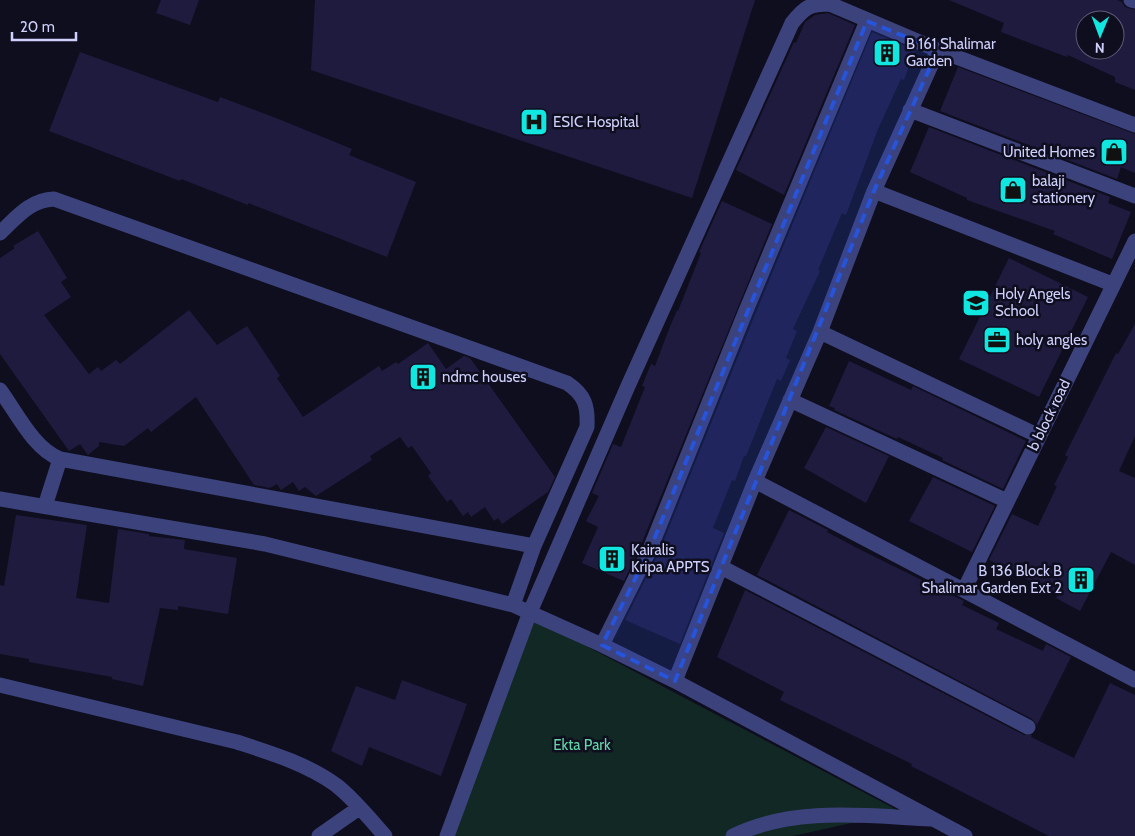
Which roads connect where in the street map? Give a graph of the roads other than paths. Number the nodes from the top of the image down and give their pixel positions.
1 (1131, 0) edge
2 (1135, 2) edge
3 (867, 21) junction
4 (938, 50) junction
5 (910, 110) junction
6 (1135, 125) edge
7 (874, 191) junction
8 (1135, 196) edge
9 (0, 233) edge
10 (1135, 241) edge
11 (1112, 284) junction
12 (820, 332) junction
13 (0, 390) edge
14 (790, 400) junction
15 (1039, 436) junction
16 (60, 459) junction
17 (755, 481) junction
18 (0, 499) edge
19 (1007, 501) junction
20 (45, 506) junction
21 (534, 546) junction
22 (721, 567) junction
23 (964, 590) junction
24 (513, 605) junction
25 (530, 612) junction
26 (602, 645) junction
27 (1135, 680) edge
28 (676, 681) junction
29 (0, 685) edge
30 (1028, 727) dead end
31 (359, 808) junction
32 (935, 819) junction
33 (319, 836) edge
34 (385, 836) edge
35 (446, 836) edge
36 (734, 836) edge
37 (965, 836) edge

1 - 2 street
3 - 4 street
3 - 25 street
3 - 26 street
4 - 5 street
4 - 6 street
5 - 7 street
5 - 8 street
7 - 11 street
7 - 12 street
9 - 21 street
10 - 11 street, b block road
11 - 15 street, b block road
12 - 14 street
12 - 15 street
13 - 16 street
14 - 17 street
14 - 19 street
15 - 19 street, b block road
16 - 20 street
16 - 21 street
17 - 22 street
17 - 23 street
18 - 20 street
19 - 23 street, b block road
20 - 24 street
21 - 24 street
22 - 28 street
22 - 30 street
23 - 27 street
24 - 25 street
25 - 26 street
25 - 35 street
26 - 28 street
28 - 32 street
29 - 31 street
31 - 33 street
31 - 34 street
32 - 36 street
32 - 37 street

